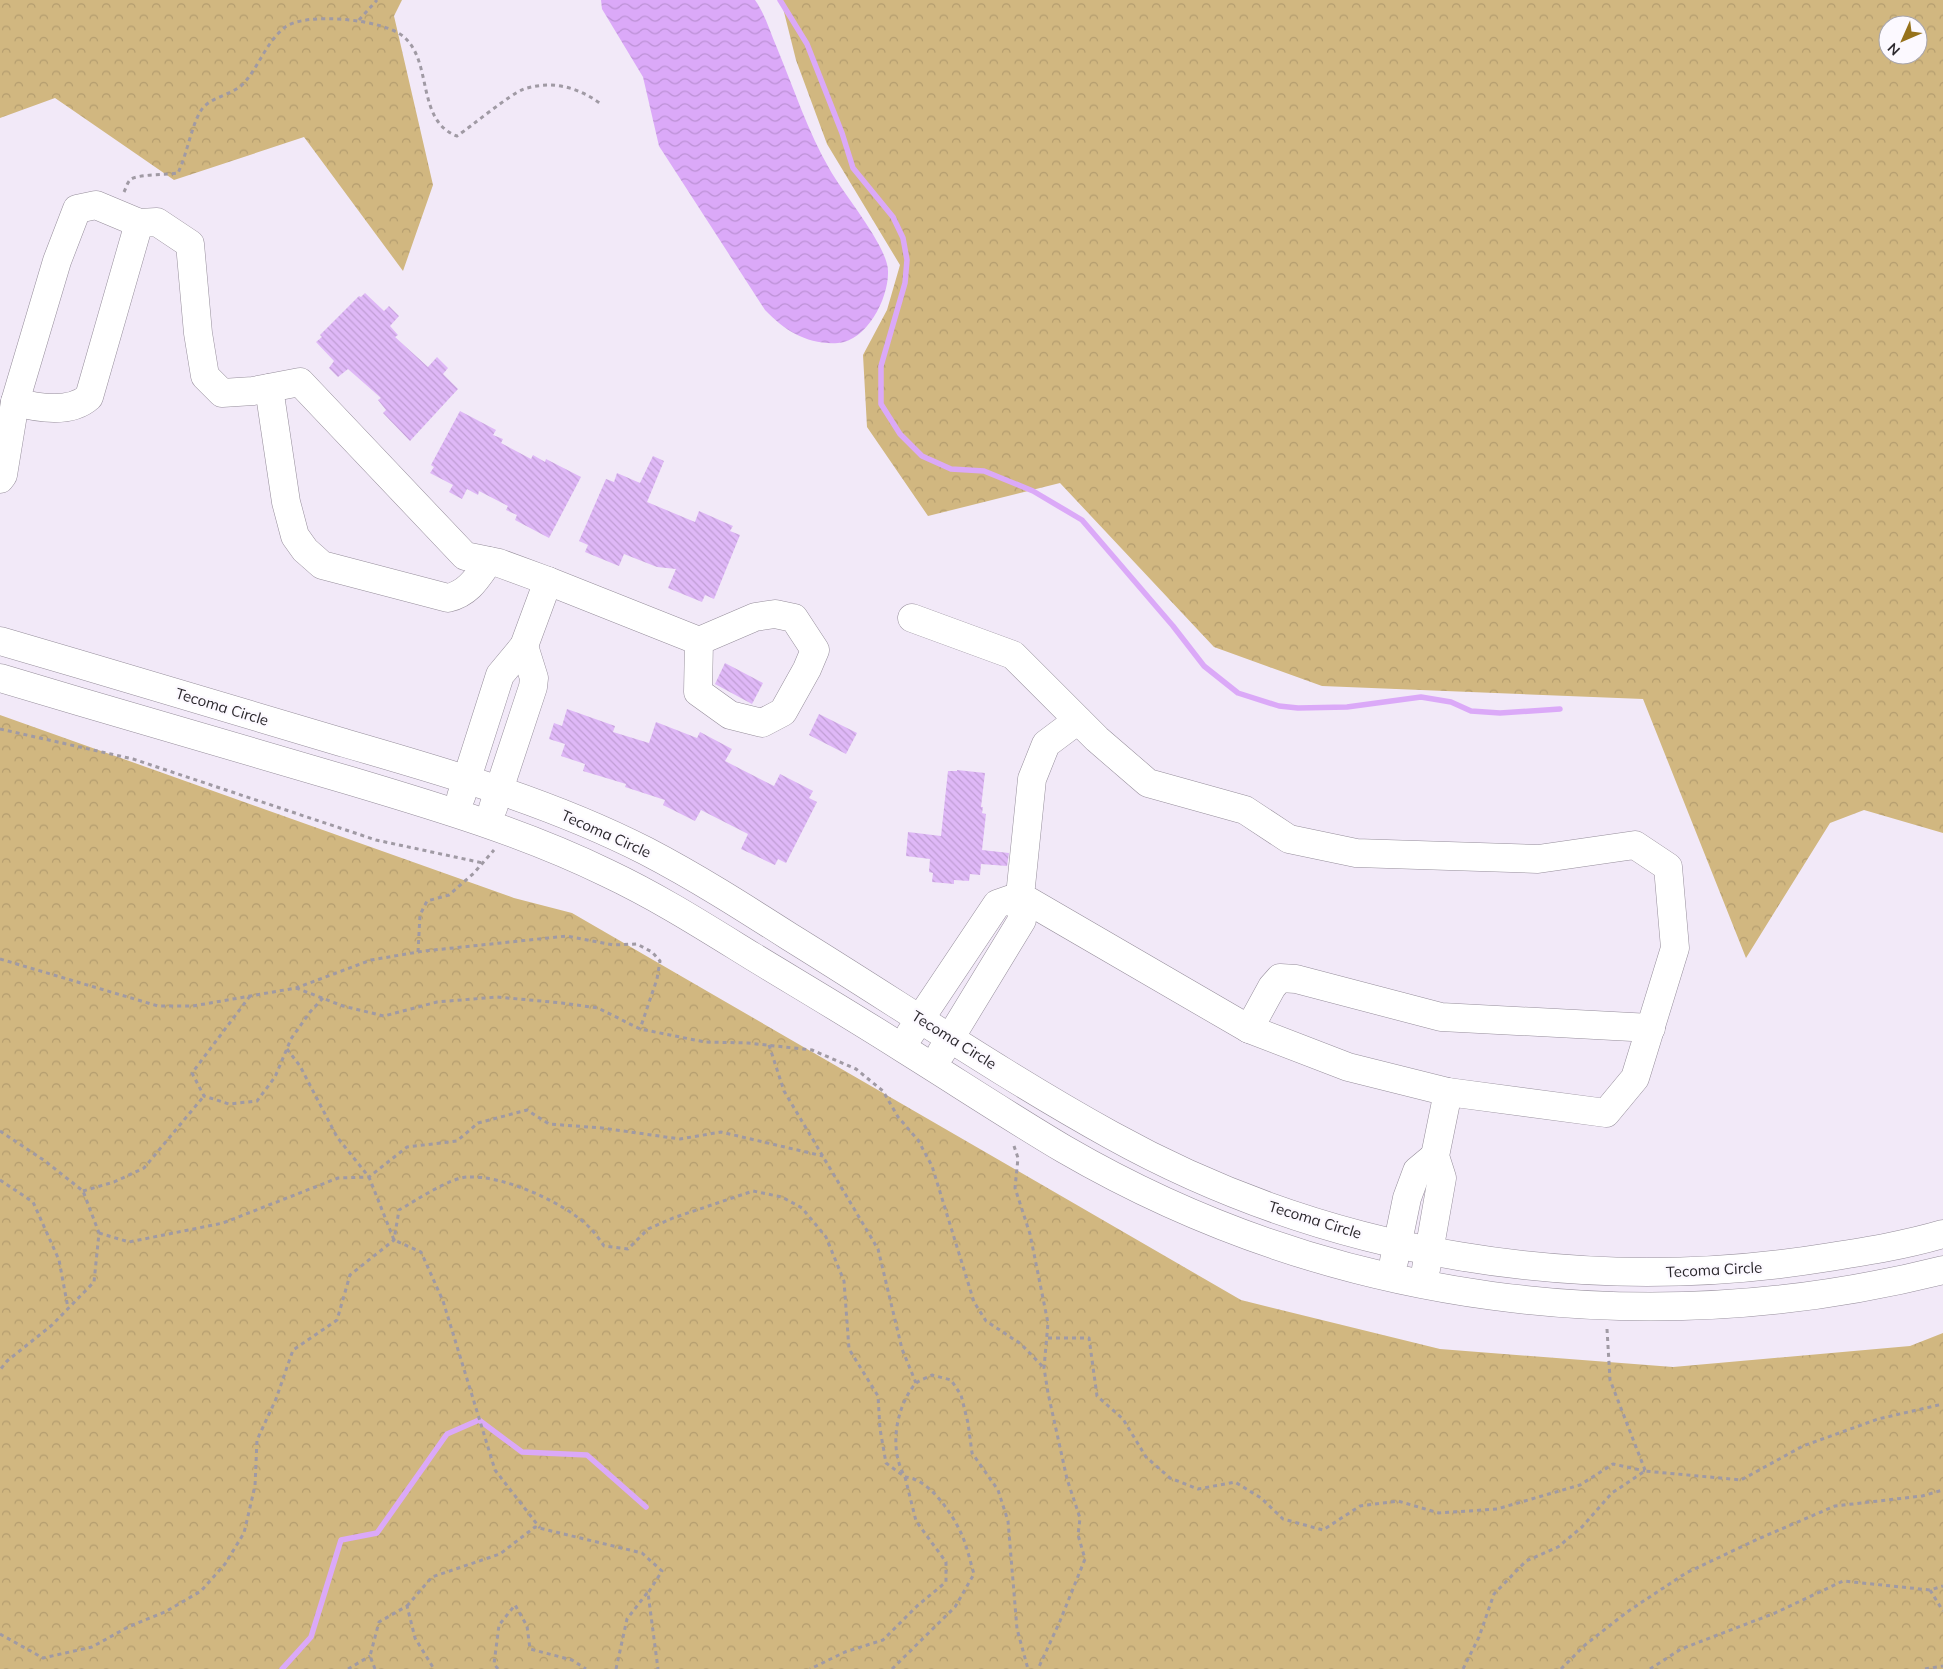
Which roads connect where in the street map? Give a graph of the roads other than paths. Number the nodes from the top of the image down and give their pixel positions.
1 (127, 218) junction
2 (269, 388) junction
3 (15, 402) junction
4 (0, 480) edge
5 (489, 561) junction
6 (548, 581) junction
7 (912, 618) dead end
8 (0, 641) edge
9 (699, 641) junction
10 (524, 646) junction
11 (0, 678) edge
12 (484, 720) junction
13 (1078, 720) junction
14 (518, 730) junction
15 (466, 779) junction
16 (498, 790) junction
17 (456, 812) junction
18 (491, 836) junction
19 (1020, 896) junction
20 (921, 1019) junction
21 (1651, 1028) junction
22 (1249, 1029) junction
23 (950, 1037) junction
24 (901, 1046) junction
25 (933, 1067) junction
26 (1448, 1092) junction
27 (1435, 1156) junction
28 (1943, 1234) edge
29 (1398, 1245) junction
30 (1902, 1245) junction
31 (1428, 1251) junction
32 (1943, 1270) edge
33 (1390, 1277) junction
34 (1910, 1278) junction
35 (1423, 1285) junction

1 - 2 street
1 - 3 street
1 - 3 street
2 - 5 street
2 - 5 street
3 - 4 street
5 - 6 street
6 - 9 street
6 - 10 street
7 - 13 street
8 - 15 street, Tecoma Circle
9 - 9 street
10 - 12 street
10 - 14 street
11 - 17 street
12 - 14 street
12 - 15 street
13 - 19 street
13 - 21 street
14 - 16 street
15 - 16 street, Tecoma Circle
15 - 17 street
16 - 18 street
16 - 20 street, Tecoma Circle
17 - 18 street
18 - 24 street
19 - 20 street
19 - 22 street
19 - 23 street
20 - 23 street, Tecoma Circle
20 - 24 street
21 - 22 street
21 - 26 street
22 - 26 street
23 - 25 street
23 - 29 street, Tecoma Circle
24 - 25 street
25 - 33 street
26 - 27 street
27 - 29 street
27 - 31 street
28 - 30 street, Tecoma Circle
29 - 31 street, Tecoma Circle
29 - 33 street
30 - 31 street, Tecoma Circle
30 - 34 street
31 - 35 street
32 - 34 street
33 - 35 street
34 - 35 street

